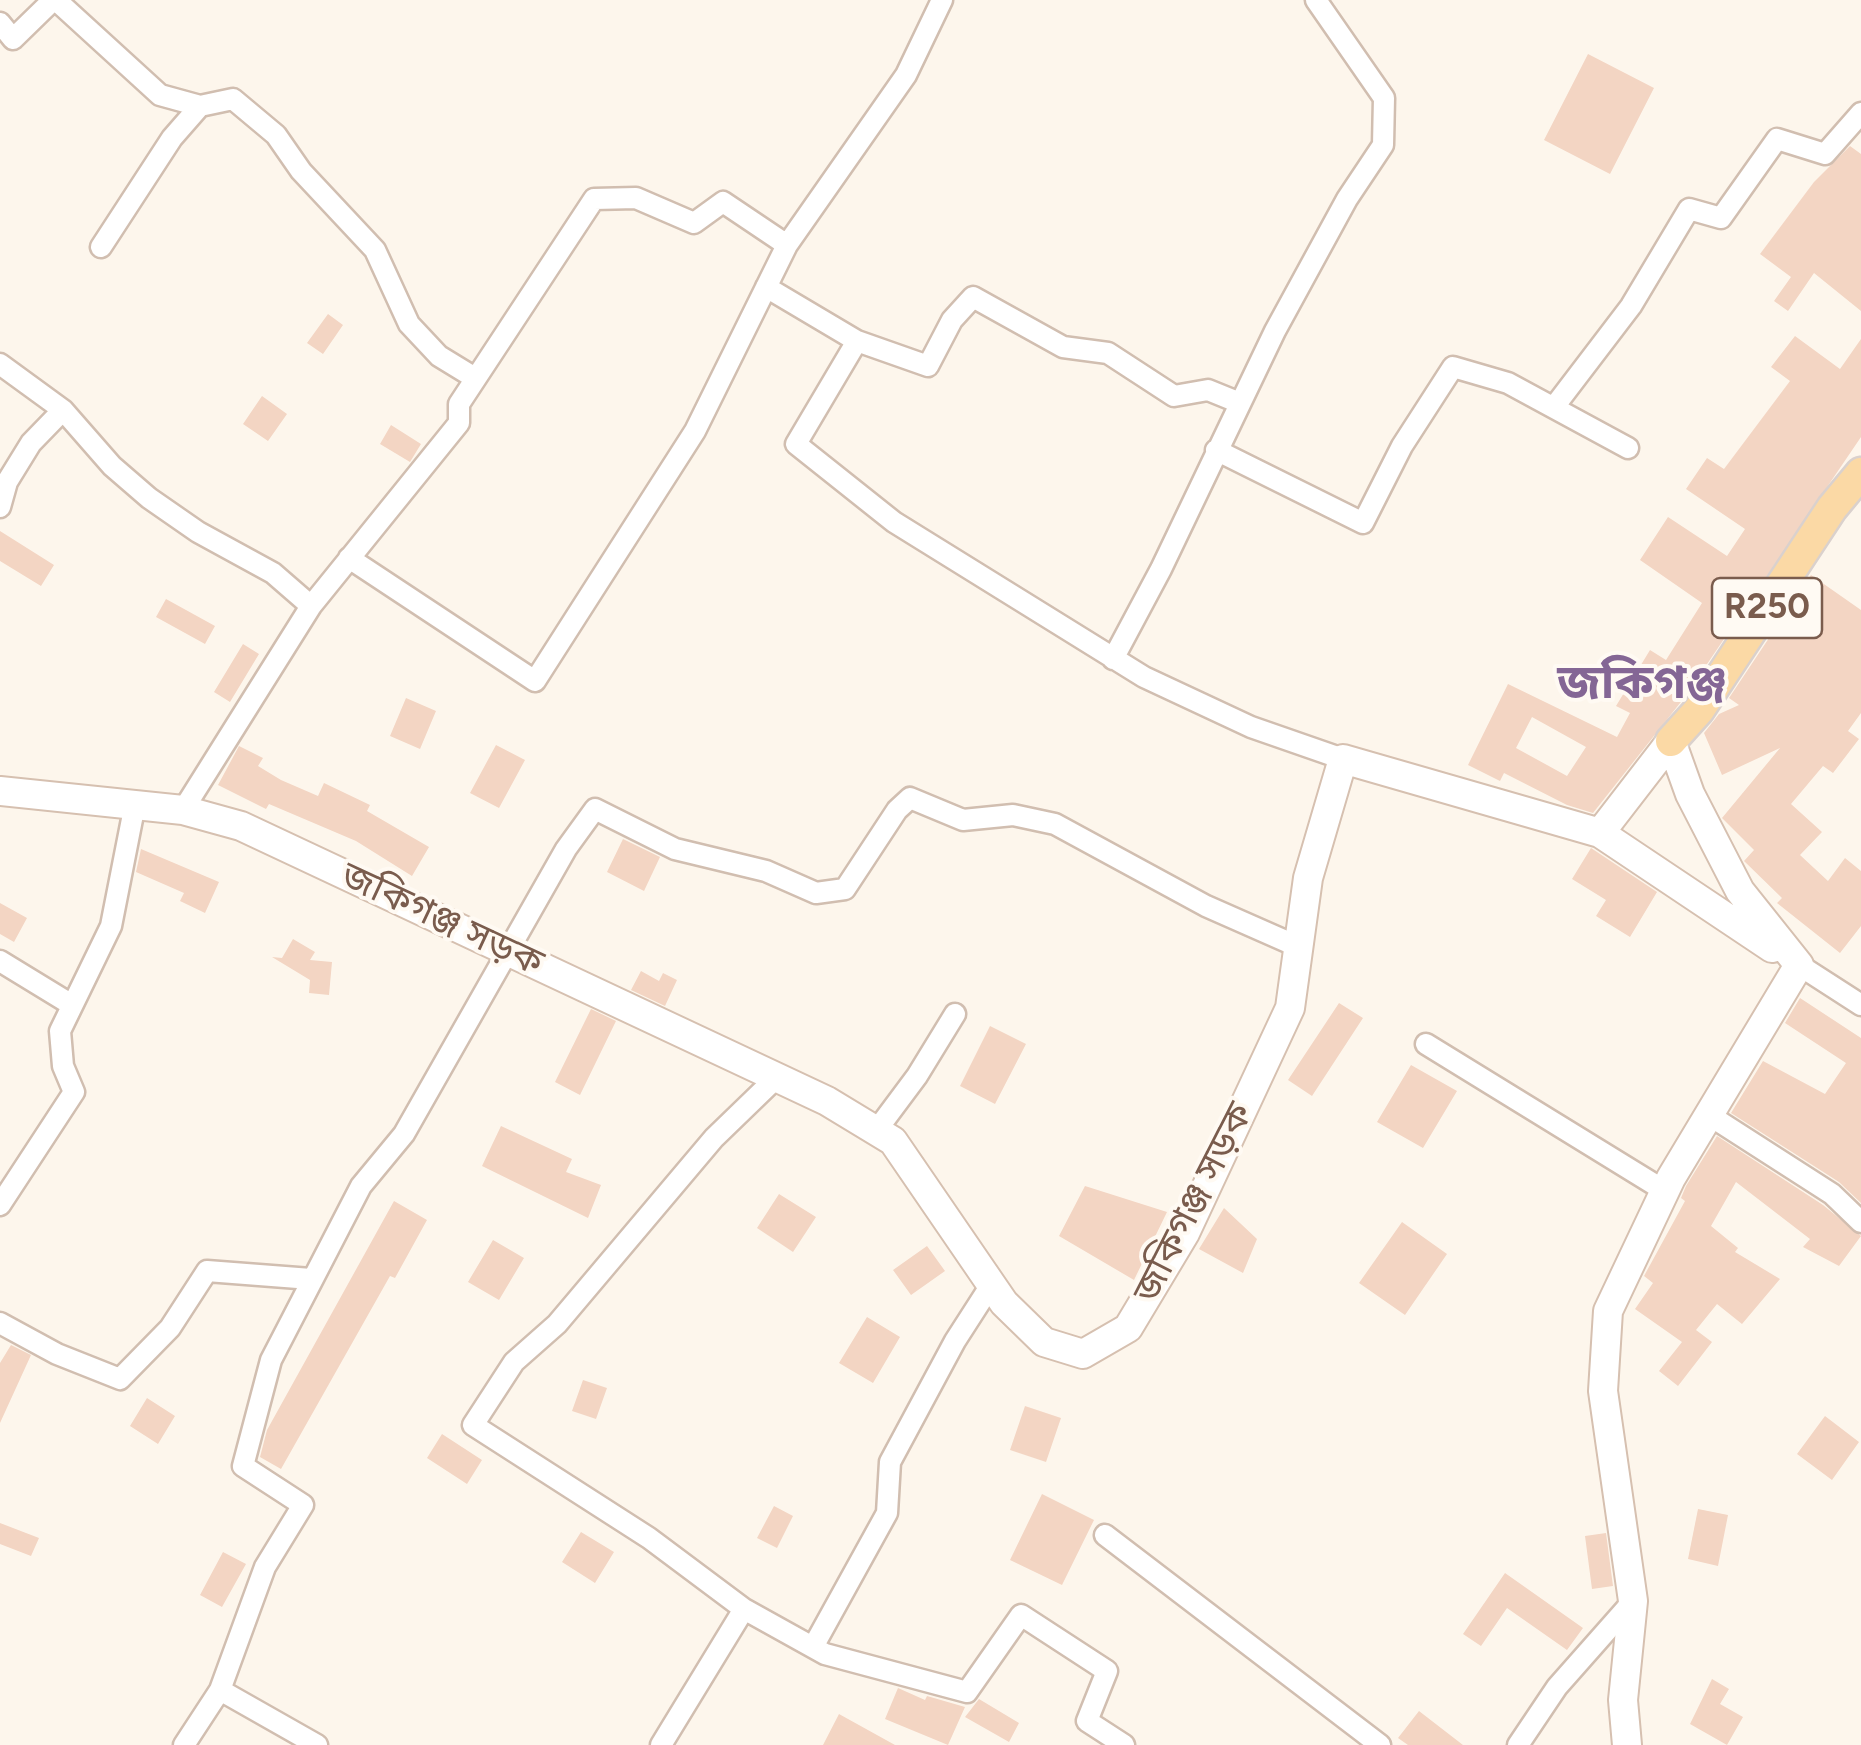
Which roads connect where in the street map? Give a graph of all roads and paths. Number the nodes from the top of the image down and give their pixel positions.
1 (54, 0) edge
2 (942, 0) edge
3 (1316, 0) edge
4 (0, 23) edge
5 (200, 106) junction
6 (1861, 113) edge
7 (1853, 139) edge
8 (787, 245) junction
9 (102, 247) dead end
10 (766, 288) junction
11 (857, 341) junction
12 (0, 364) edge
13 (475, 378) junction
14 (1240, 403) junction
15 (1554, 407) junction
16 (64, 410) junction
17 (1628, 448) dead end
18 (1216, 450) junction
19 (1861, 472) edge
20 (0, 507) edge
21 (350, 558) junction
22 (311, 606) junction
23 (1112, 658) junction
24 (1671, 741) junction
25 (1343, 759) junction
26 (0, 791) edge
27 (135, 804) junction
28 (183, 810) junction
29 (1600, 833) junction
30 (1299, 946) junction
31 (507, 951) junction
32 (0, 961) edge
33 (1799, 965) junction
34 (1861, 1005) edge
35 (72, 1006) junction
36 (955, 1014) dead end
37 (1426, 1044) dead end
38 (776, 1078) junction
39 (1709, 1115) junction
40 (876, 1131) junction
41 (1665, 1191) junction
42 (0, 1205) edge
43 (1861, 1222) edge
44 (311, 1279) junction
45 (992, 1285) junction
46 (0, 1322) edge
47 (1105, 1535) dead end
48 (1633, 1601) junction
49 (744, 1609) junction
50 (813, 1647) junction
51 (220, 1690) junction
52 (184, 1745) edge
53 (317, 1745) edge
54 (661, 1745) edge
55 (1124, 1745) edge
56 (1380, 1745) edge
57 (1518, 1745) edge
58 (1627, 1745) edge

1 - 4 street
1 - 5 street
2 - 8 street
3 - 14 street
5 - 9 street
5 - 13 street
6 - 7 street
7 - 15 street
8 - 10 street
8 - 13 street
10 - 11 street
10 - 21 street
11 - 14 street
11 - 23 street
12 - 16 street
13 - 21 street
14 - 18 street
15 - 17 street
15 - 18 street
16 - 20 street
16 - 22 street
18 - 23 street
19 - 24 main road, R250
21 - 22 street
22 - 28 street
23 - 25 street
24 - 29 main road
24 - 33 main road
25 - 29 main road
25 - 30 main road, জকিগঞ্জ সড়ক
26 - 27 main road, জকিগঞ্জ সড়ক
27 - 28 main road, জকিগঞ্জ সড়ক
27 - 35 street
28 - 31 main road, জকিগঞ্জ সড়ক
29 - 33 main road
30 - 31 street
30 - 45 main road, জকিগঞ্জ সড়ক
31 - 38 main road, জকিগঞ্জ সড়ক
31 - 44 street
32 - 35 street
33 - 34 street
33 - 39 main road
35 - 42 street
36 - 40 street
37 - 41 street
38 - 40 main road, জকিগঞ্জ সড়ক
38 - 49 street
39 - 41 main road
39 - 43 street
40 - 45 main road, জকিগঞ্জ সড়ক
41 - 48 main road
44 - 46 street
44 - 51 street
45 - 50 street
47 - 56 street
48 - 57 street
48 - 58 main road
49 - 50 street
49 - 54 street
50 - 55 street
51 - 52 street
51 - 53 street

